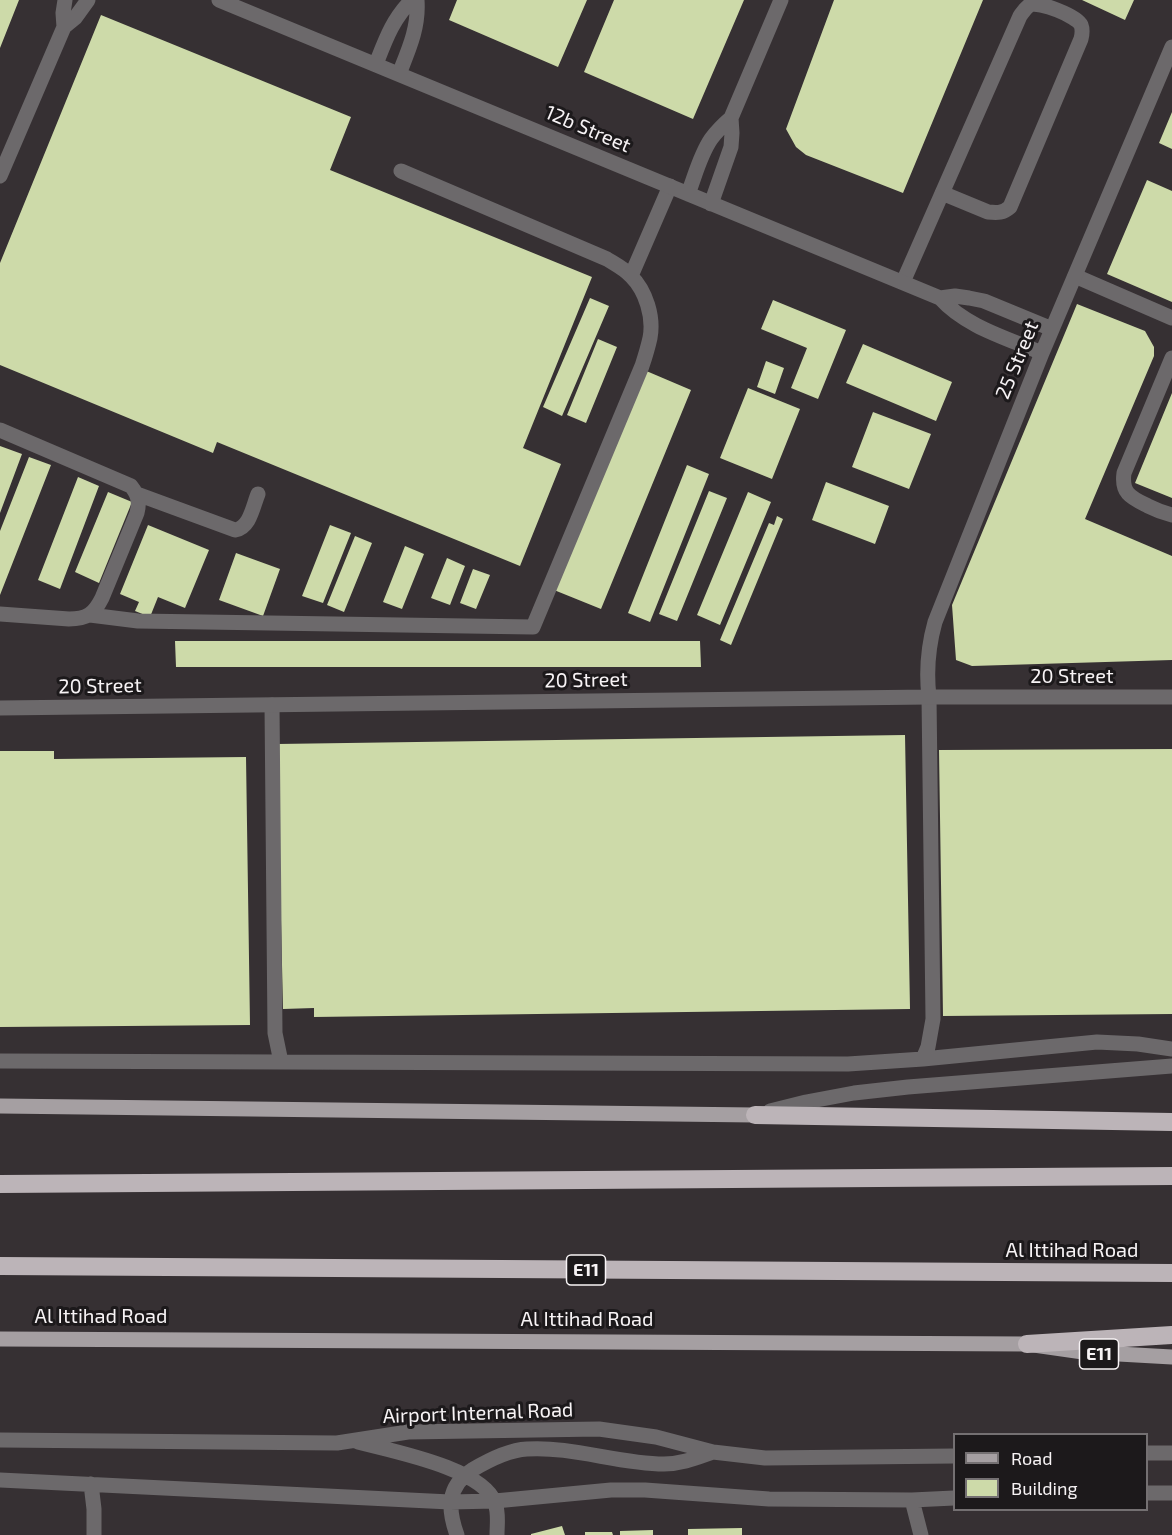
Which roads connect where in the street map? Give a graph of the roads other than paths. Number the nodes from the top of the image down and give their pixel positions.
1 (64, 0) edge
2 (88, 0) edge
3 (219, 0) edge
4 (412, 0) edge
5 (417, 0) edge
6 (781, 0) edge
7 (64, 27) junction
8 (1172, 47) edge
9 (376, 64) junction
10 (399, 74) junction
11 (731, 118) junction
12 (401, 171) dead end
13 (0, 176) edge
14 (670, 186) junction
15 (942, 193) junction
16 (688, 194) junction
17 (711, 204) junction
18 (631, 276) junction
19 (1076, 276) junction
20 (903, 282) junction
21 (940, 298) junction
22 (1172, 318) edge
23 (1052, 328) junction
24 (1042, 353) junction
25 (1172, 358) edge
26 (0, 430) edge
27 (137, 494) junction
28 (258, 494) dead end
29 (1172, 515) edge
30 (0, 614) edge
31 (90, 615) junction
32 (929, 697) junction
33 (1172, 697) edge
34 (272, 705) junction
35 (0, 708) edge
36 (1172, 1048) edge
37 (923, 1059) junction
38 (0, 1061) edge
39 (280, 1062) junction
40 (1172, 1066) edge
41 (0, 1106) edge
42 (755, 1115) junction
43 (1172, 1122) edge
44 (1172, 1176) edge
45 (0, 1184) edge
46 (0, 1266) edge
47 (1172, 1273) edge
48 (1172, 1335) edge
49 (0, 1338) edge
50 (1027, 1344) junction
51 (1172, 1357) edge
52 (0, 1440) edge
53 (356, 1441) junction
54 (713, 1452) junction
55 (1148, 1453) edge
56 (1172, 1453) edge
57 (953, 1456) edge
58 (465, 1474) junction
59 (0, 1480) edge
60 (91, 1484) junction
61 (1148, 1493) edge
62 (1172, 1493) edge
63 (953, 1498) edge
64 (912, 1500) junction
65 (495, 1501) junction
66 (450, 1502) junction
67 (94, 1535) edge
68 (457, 1535) edge
69 (497, 1535) edge
70 (921, 1535) edge

1 - 7 street
2 - 7 street
3 - 9 street, 12b Street
4 - 9 street
5 - 10 street
6 - 11 street
7 - 13 street
8 - 19 street, 25 Street
9 - 10 street, 12b Street
10 - 14 street, 12b Street
11 - 16 street
11 - 17 street
12 - 18 street
14 - 16 street, 12b Street
14 - 18 street
15 - 15 street
15 - 20 street
16 - 17 street, 12b Street
17 - 20 street, 12b Street
18 - 31 street
19 - 22 street
19 - 23 street, 25 Street
20 - 21 street, 12b Street
21 - 23 street, 12b Street
21 - 24 street, 12b Street
23 - 24 street, 25 Street
24 - 32 street, 25 Street
25 - 29 street
26 - 27 street
27 - 28 street
27 - 31 street
30 - 31 street
32 - 33 street, 20 Street
32 - 34 street, 20 Street
32 - 37 street, 25 Street
34 - 35 street, 20 Street
34 - 39 street
36 - 37 street
37 - 39 street
38 - 39 street
40 - 42 street
41 - 42 main road
42 - 43 highway
44 - 45 highway
46 - 47 highway, Al Ittihad Road / E11
48 - 50 highway
49 - 50 main road, Al Ittihad Road / E11
50 - 51 main road, Al Ittihad Road / E11
52 - 53 street, Airport Internal Road
53 - 54 street, Airport Internal Road
53 - 58 street
54 - 57 street, Airport Internal Road
54 - 58 street
55 - 56 street
58 - 65 street
58 - 66 street
59 - 60 street
60 - 66 street
60 - 67 street
61 - 62 street
63 - 64 street
64 - 65 street
64 - 70 street
65 - 66 street
65 - 69 street
66 - 68 street

